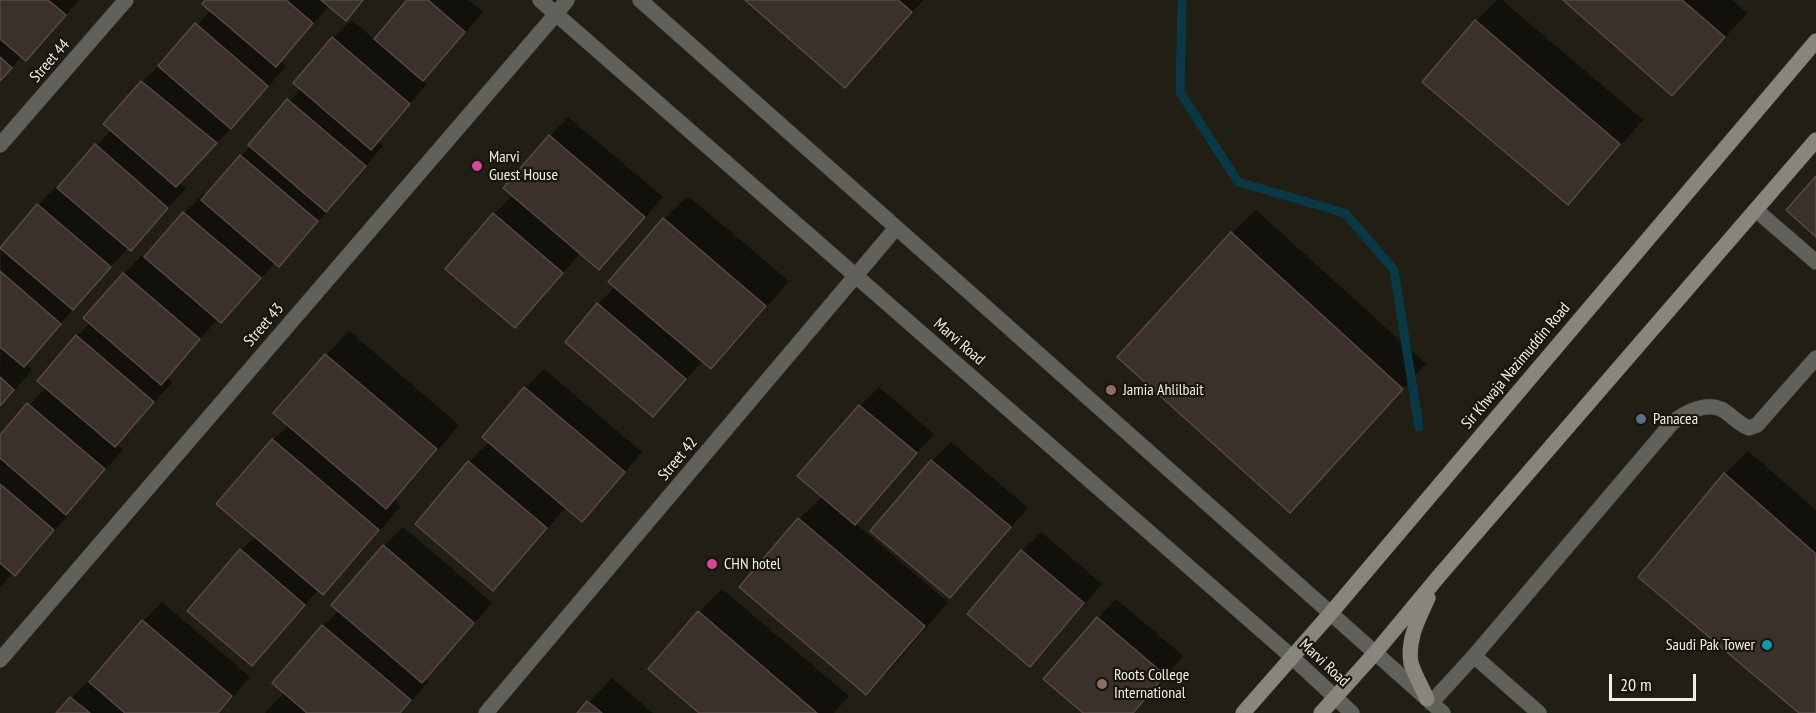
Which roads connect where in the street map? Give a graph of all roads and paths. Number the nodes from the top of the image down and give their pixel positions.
1 (126, 0) edge
2 (540, 0) edge
3 (567, 0) edge
4 (640, 0) edge
5 (556, 14) junction
6 (1816, 41) edge
7 (1816, 140) edge
8 (0, 145) edge
9 (1756, 210) junction
10 (896, 228) junction
11 (1816, 262) edge
12 (857, 276) junction
13 (1816, 358) edge
14 (1438, 576) junction
15 (1330, 614) junction
16 (1375, 653) junction
17 (1474, 656) junction
18 (1292, 657) junction
19 (0, 660) edge
20 (1335, 698) junction
21 (1434, 705) edge
22 (486, 713) edge
23 (1243, 713) edge
24 (1321, 713) edge
25 (1352, 713) edge
26 (1539, 713) edge

1 - 8 street, Street 44
2 - 5 street, Marvi Road
3 - 5 street, Street 43
4 - 10 street
5 - 12 street, Marvi Road
5 - 19 street, Street 43
6 - 15 main road, Sir Khwaja Nazimuddin Road
7 - 9 main road
9 - 11 street
9 - 14 main road
10 - 12 street, Street 42
10 - 15 street
12 - 18 street, Marvi Road
12 - 22 street, Street 42
13 - 17 street
14 - 16 main road
14 - 21 main road
15 - 16 street
15 - 18 main road, Sir Khwaja Nazimuddin Road
16 - 20 main road
16 - 21 street
17 - 21 street
17 - 26 street
18 - 20 street, Marvi Road
18 - 23 main road, Sir Khwaja Nazimuddin Road
20 - 24 main road
20 - 25 street, Marvi Road

